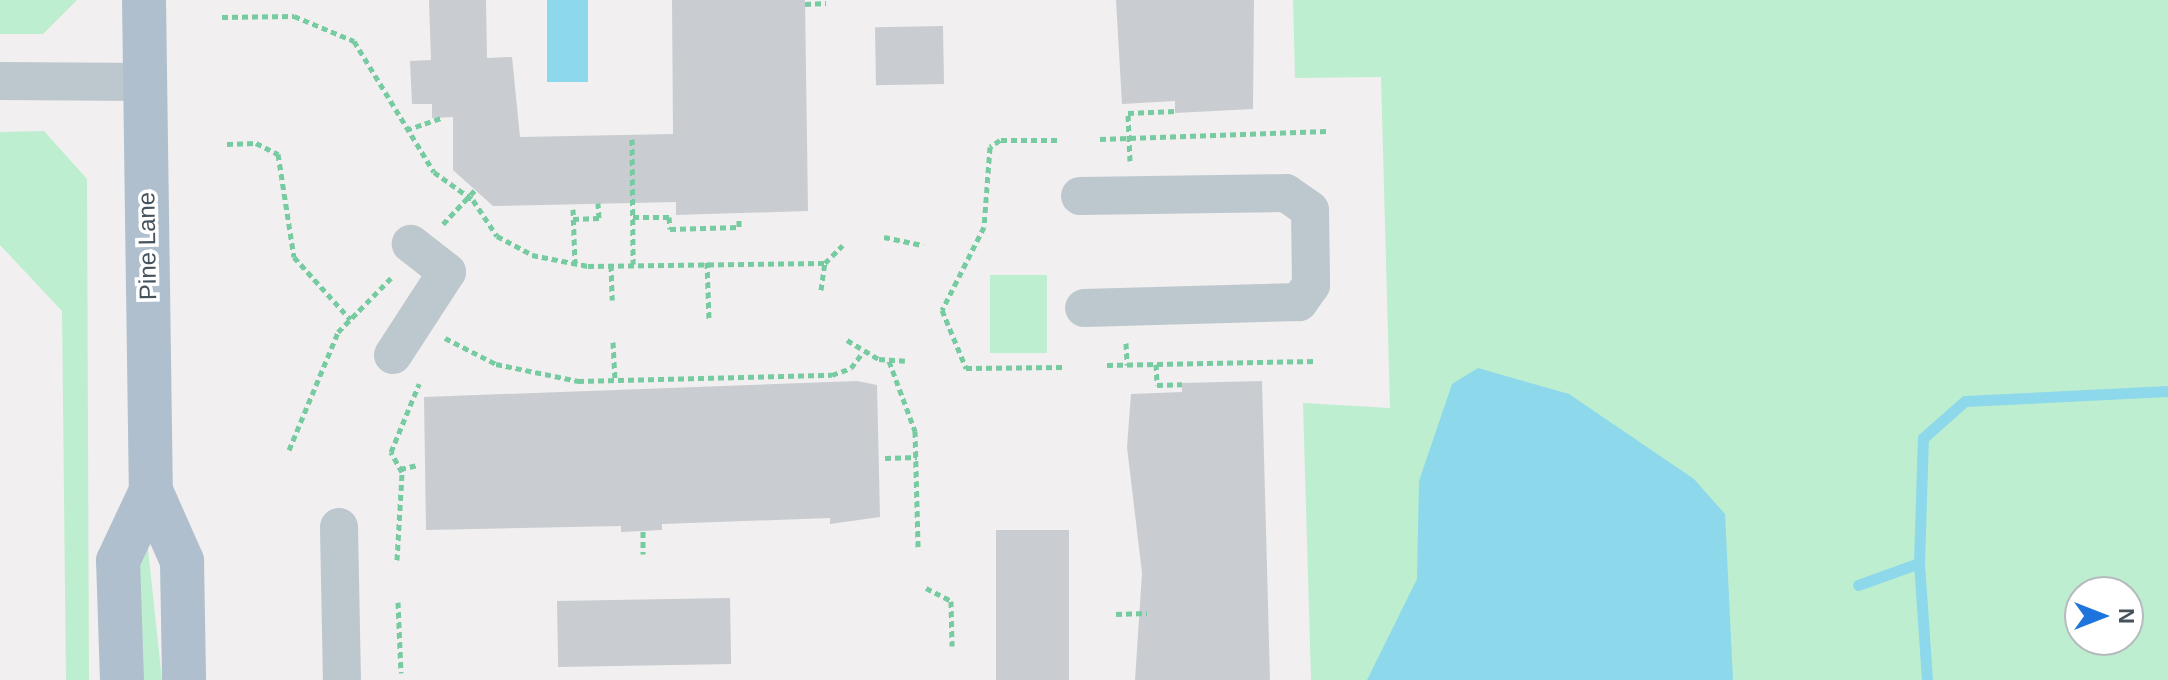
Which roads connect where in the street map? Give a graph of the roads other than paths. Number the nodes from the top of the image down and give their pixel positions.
1 (144, 0) edge
2 (0, 81) edge
3 (146, 82) junction
4 (1080, 196) dead end
5 (414, 249) road end
6 (1084, 308) dead end
7 (393, 355) dead end
8 (151, 491) junction
9 (339, 527) dead end
10 (122, 680) edge
11 (184, 680) edge
12 (342, 680) edge

1 - 3 main road, Pine Lane
2 - 3 street
3 - 8 main road, Pine Lane
4 - 6 street
5 - 7 street
8 - 10 main road, Pine Lane
8 - 11 main road, Pine Lane
9 - 12 street

